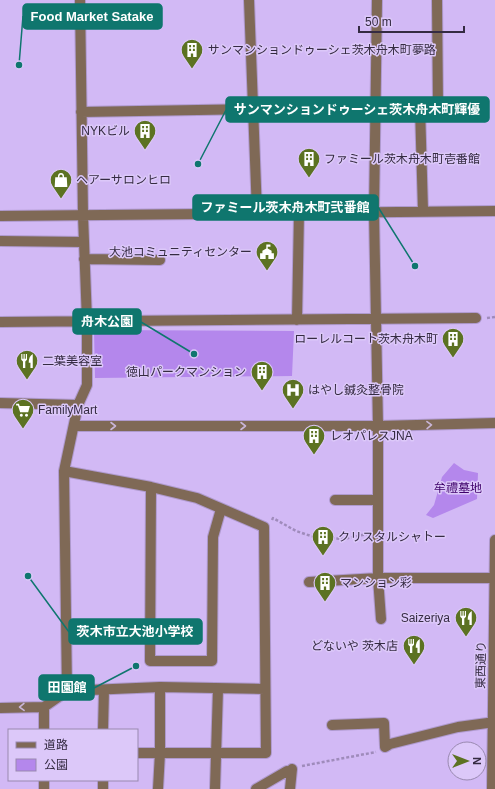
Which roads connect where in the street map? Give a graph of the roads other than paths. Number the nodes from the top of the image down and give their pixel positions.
1 (80, 0) edge
2 (249, 0) edge
3 (377, 0) edge
4 (437, 0) edge
5 (376, 107) junction
6 (420, 107) junction
7 (252, 110) junction
8 (81, 112) junction
9 (423, 211) junction
10 (495, 211) edge
11 (374, 212) junction
12 (257, 213) junction
13 (299, 213) junction
14 (83, 215) junction
15 (0, 216) edge
16 (0, 241) edge
17 (84, 242) junction
18 (84, 260) junction
19 (160, 260) dead end
20 (476, 318) dead end
21 (377, 319) junction
22 (297, 320) junction
23 (0, 322) edge
24 (87, 322) junction
25 (0, 403) edge
26 (78, 405) junction
27 (495, 423) edge
28 (74, 426) junction
29 (378, 426) junction
30 (64, 471) junction
31 (151, 487) junction
32 (334, 500) dead end
33 (378, 500) junction
34 (221, 509) junction
35 (495, 540) edge
36 (378, 578) junction
37 (495, 578) edge
38 (308, 582) dead end
39 (381, 619) dead end
40 (160, 687) junction
41 (218, 689) junction
42 (265, 689) junction
43 (104, 690) junction
44 (66, 691) junction
45 (44, 707) junction
46 (0, 708) edge
47 (494, 722) edge
48 (332, 725) dead end
49 (44, 729) edge
50 (103, 729) edge
51 (138, 753) edge
52 (160, 753) junction
53 (217, 753) junction
54 (158, 789) edge
55 (215, 789) edge
56 (256, 789) edge
57 (290, 789) edge
58 (492, 789) edge

1 - 8 street
2 - 7 street
3 - 5 street
4 - 6 street
5 - 6 street
5 - 7 street
5 - 11 street
6 - 9 street
7 - 8 street
7 - 12 street
8 - 14 street
9 - 10 street
9 - 11 street
11 - 13 street
11 - 21 street
12 - 13 street
12 - 14 street
13 - 22 street
14 - 15 street
14 - 17 street
16 - 17 street
17 - 18 street
18 - 19 street
18 - 24 street
20 - 21 street
21 - 22 street
21 - 29 street
22 - 24 street
23 - 24 street
24 - 26 street
25 - 26 street
26 - 28 street
29 -> 27 street
28 -> 29 street
28 - 30 street
29 - 33 street
30 - 31 street
30 - 44 street
31 - 34 street
31 - 34 street
32 - 33 street
33 - 36 street
34 - 42 street
35 - 37 street, 東西通り
36 - 37 street
36 - 38 street
36 - 39 street
37 - 47 street, 東西通り
40 - 41 street
40 - 43 street
40 - 52 street
41 - 42 street
41 - 53 street
42 - 53 street
43 - 44 street
43 - 50 street
44 - 45 street
45 -> 46 street
45 - 49 street
47 - 48 street
47 - 58 street, 東西通り
51 - 52 street
52 - 53 street
52 - 54 street
53 - 55 street
56 - 57 street

